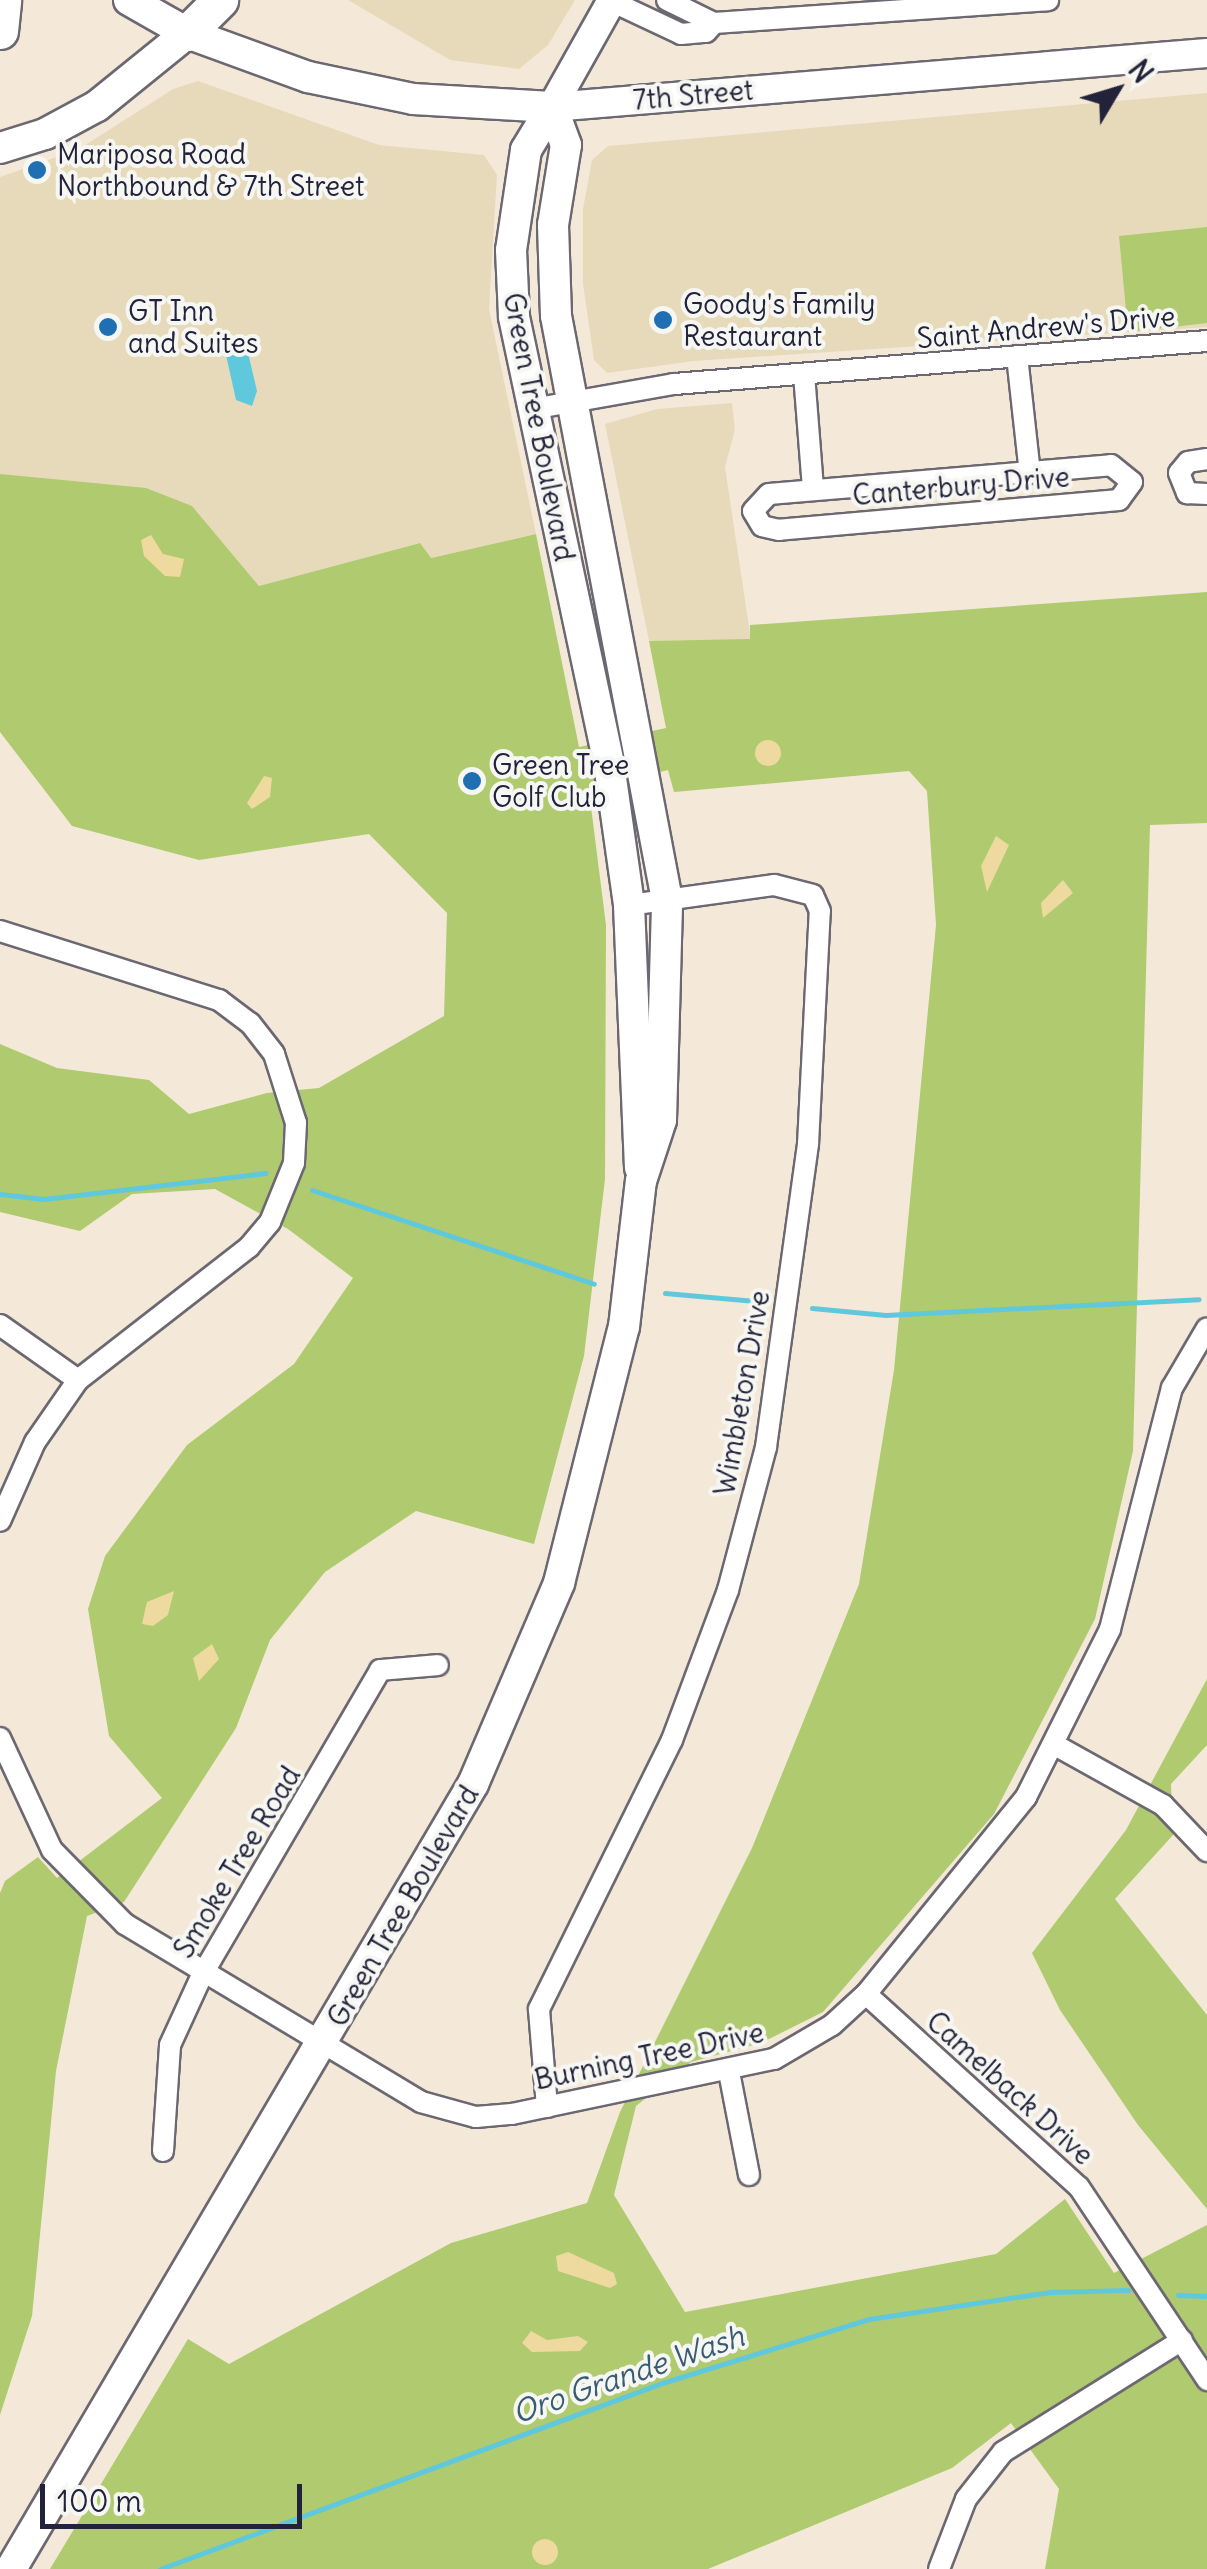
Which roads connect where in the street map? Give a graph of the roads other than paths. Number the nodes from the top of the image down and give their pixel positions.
1 (3, 0) edge
2 (129, 0) edge
3 (220, 0) edge
4 (612, 0) edge
5 (667, 0) edge
6 (1048, 0) edge
7 (714, 23) junction
8 (0, 31) edge
9 (187, 33) junction
10 (1207, 52) edge
11 (552, 106) junction
12 (0, 148) edge
13 (1207, 341) edge
14 (1018, 356) junction
15 (804, 374) junction
16 (572, 402) junction
17 (532, 409) junction
18 (1207, 460) edge
19 (1030, 473) junction
20 (814, 489) junction
21 (1207, 494) edge
22 (667, 900) junction
23 (629, 905) junction
24 (0, 931) edge
25 (642, 1181) junction
26 (0, 1325) edge
27 (1207, 1328) edge
28 (78, 1380) junction
29 (0, 1521) edge
30 (438, 1665) dead end
31 (0, 1738) edge
32 (1055, 1746) junction
33 (3, 1762) edge
34 (1207, 1851) edge
35 (202, 1975) junction
36 (866, 1994) junction
37 (322, 2046) junction
38 (729, 2072) junction
39 (547, 2108) junction
40 (164, 2151) dead end
41 (749, 2175) dead end
42 (1182, 2340) junction
43 (1207, 2380) edge
44 (11, 2569) edge
45 (939, 2569) edge

1 - 8 highway
2 - 9 main road, 7th Street
3 - 9 highway
4 - 7 street
4 - 11 main road
5 - 7 street
6 - 7 street
9 - 11 main road, 7th Street
9 - 12 main road
10 - 11 main road, 7th Street
11 - 16 main road, Green Tree Boulevard
11 - 17 main road, Green Tree Boulevard
13 - 14 street, Saint Andrew's Drive
14 - 15 street, Saint Andrew's Drive
14 - 19 street, Canterbury Drive
15 - 16 street, Saint Andrew's Drive
15 - 20 street, Canterbury Drive
16 - 17 street, Saint Andrew's Drive
16 - 22 main road, Green Tree Boulevard
17 - 23 main road, Green Tree Boulevard
18 - 21 street
19 - 20 street, Canterbury Drive
19 - 20 street, Canterbury Drive
22 - 23 street, Wimbleton Drive
22 - 25 main road, Green Tree Boulevard
22 - 39 street, Wimbleton Drive
23 - 25 main road, Green Tree Boulevard
24 - 28 street
25 - 37 main road, Green Tree Boulevard
26 - 28 street
27 - 32 street, Burning Tree Drive
28 - 29 street
30 - 35 street, Smoke Tree Road
31 - 33 street, Burning Tree Drive
32 - 34 street
32 - 36 street, Burning Tree Drive
33 - 35 street, Burning Tree Drive
35 - 37 street, Burning Tree Drive
35 - 40 street, Smoke Tree Road
36 - 38 street, Burning Tree Drive
36 - 42 street, Camelback Drive
37 - 39 street, Burning Tree Drive
37 - 44 main road, Green Tree Boulevard
38 - 39 street, Burning Tree Drive
38 - 41 street
42 - 43 street, Camelback Drive
42 - 45 street

